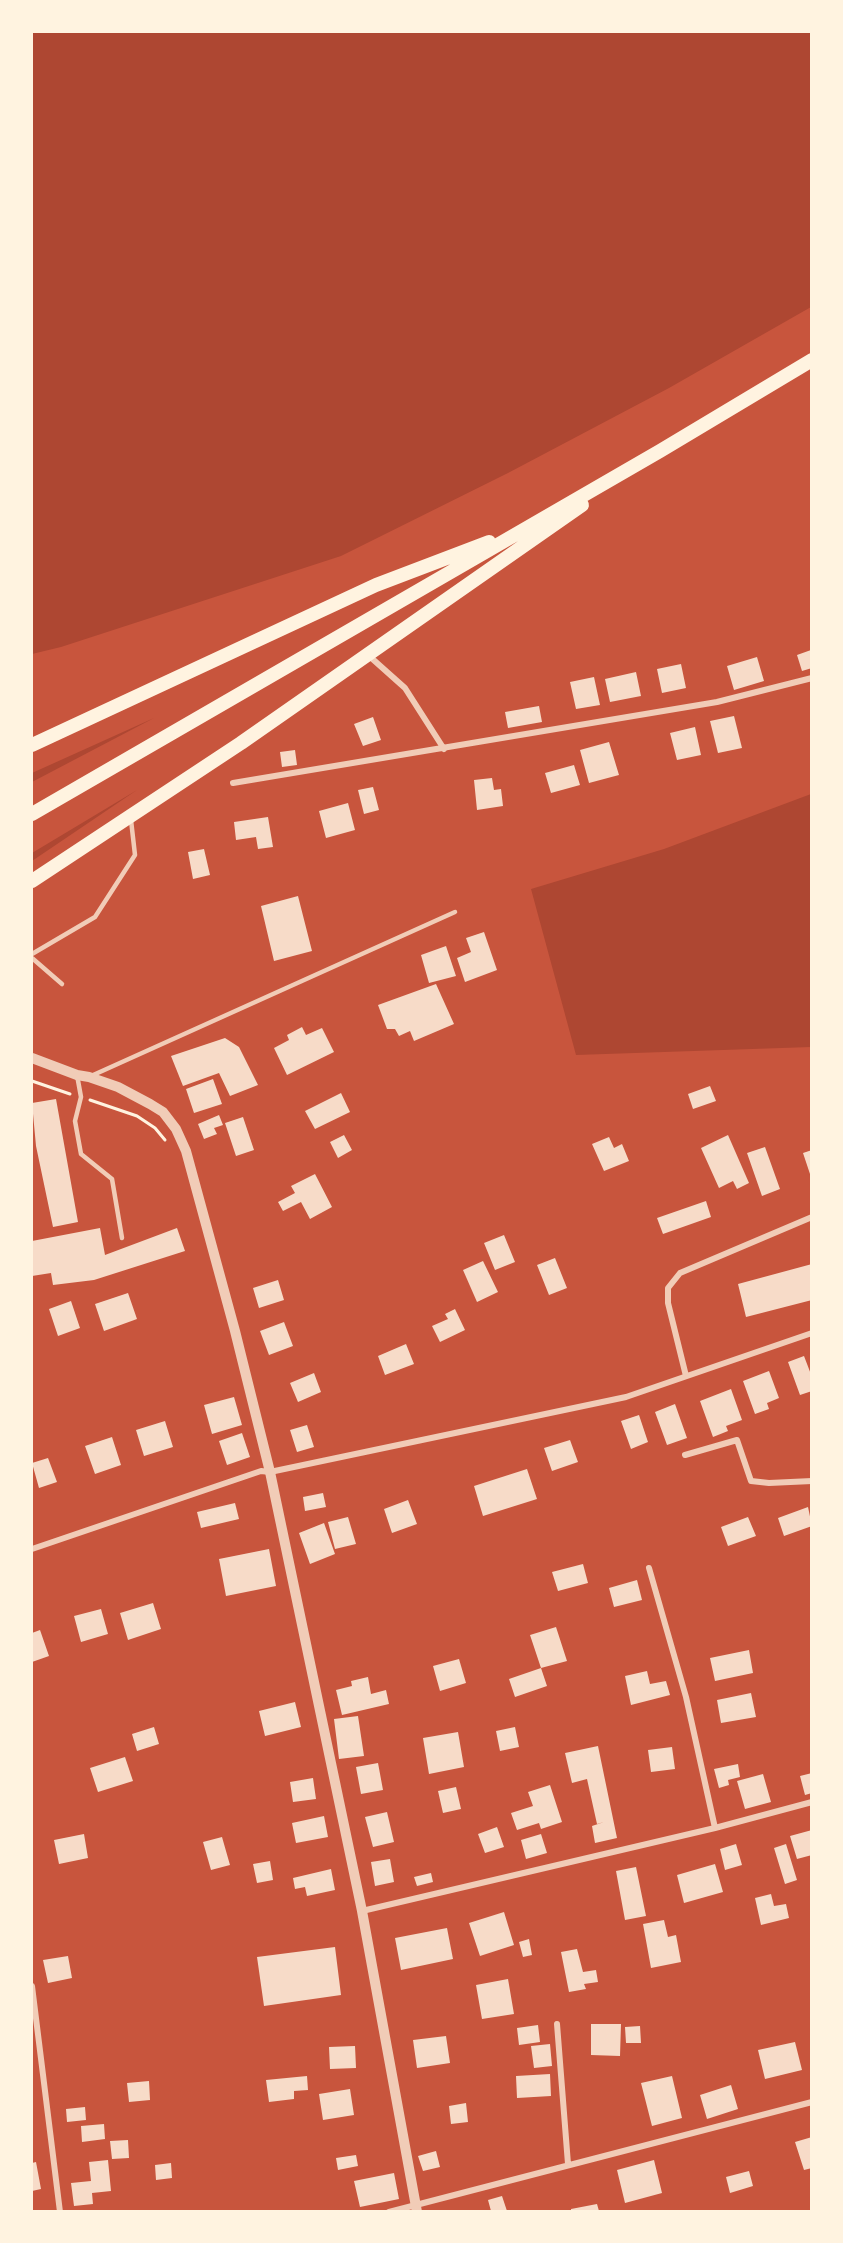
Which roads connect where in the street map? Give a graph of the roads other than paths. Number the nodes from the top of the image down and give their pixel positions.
1 (812, 360) edge
2 (660, 451) junction
3 (527, 527) junction
4 (367, 655) junction
5 (812, 678) edge
6 (32, 745) edge
7 (444, 749) junction
8 (233, 783) dead end
9 (32, 814) edge
10 (130, 818) junction
11 (32, 881) edge
12 (455, 912) dead end
13 (32, 956) edge
14 (62, 984) dead end
15 (32, 1058) edge
16 (77, 1075) junction
17 (90, 1077) junction
18 (812, 1217) edge
19 (122, 1238) dead end
20 (812, 1333) edge
21 (686, 1376) junction
22 (685, 1455) dead end
23 (270, 1472) junction
24 (812, 1481) edge
25 (32, 1549) edge
26 (649, 1568) dead end
27 (812, 1802) edge
28 (715, 1828) junction
29 (362, 1911) junction
30 (32, 1986) edge
31 (557, 2024) dead end
32 (812, 2102) edge
33 (568, 2164) junction
34 (416, 2207) edge
35 (60, 2211) edge
36 (388, 2211) edge

1 - 2 main road
2 - 3 main road
2 - 4 main road
3 - 6 main road
3 - 9 main road
4 - 7 street
4 - 10 main road
5 - 7 street
7 - 8 street
10 - 11 main road
10 - 13 lane
12 - 17 lane
13 - 14 lane
15 - 16 street
16 - 17 street
16 - 19 lane
17 - 23 street
18 - 21 street
20 - 21 street
21 - 23 street
22 - 24 street
23 - 25 street
23 - 29 street
26 - 28 street
27 - 28 street
28 - 29 street
29 - 34 street
30 - 35 street
31 - 33 street
32 - 33 street
33 - 34 street
34 - 36 street

